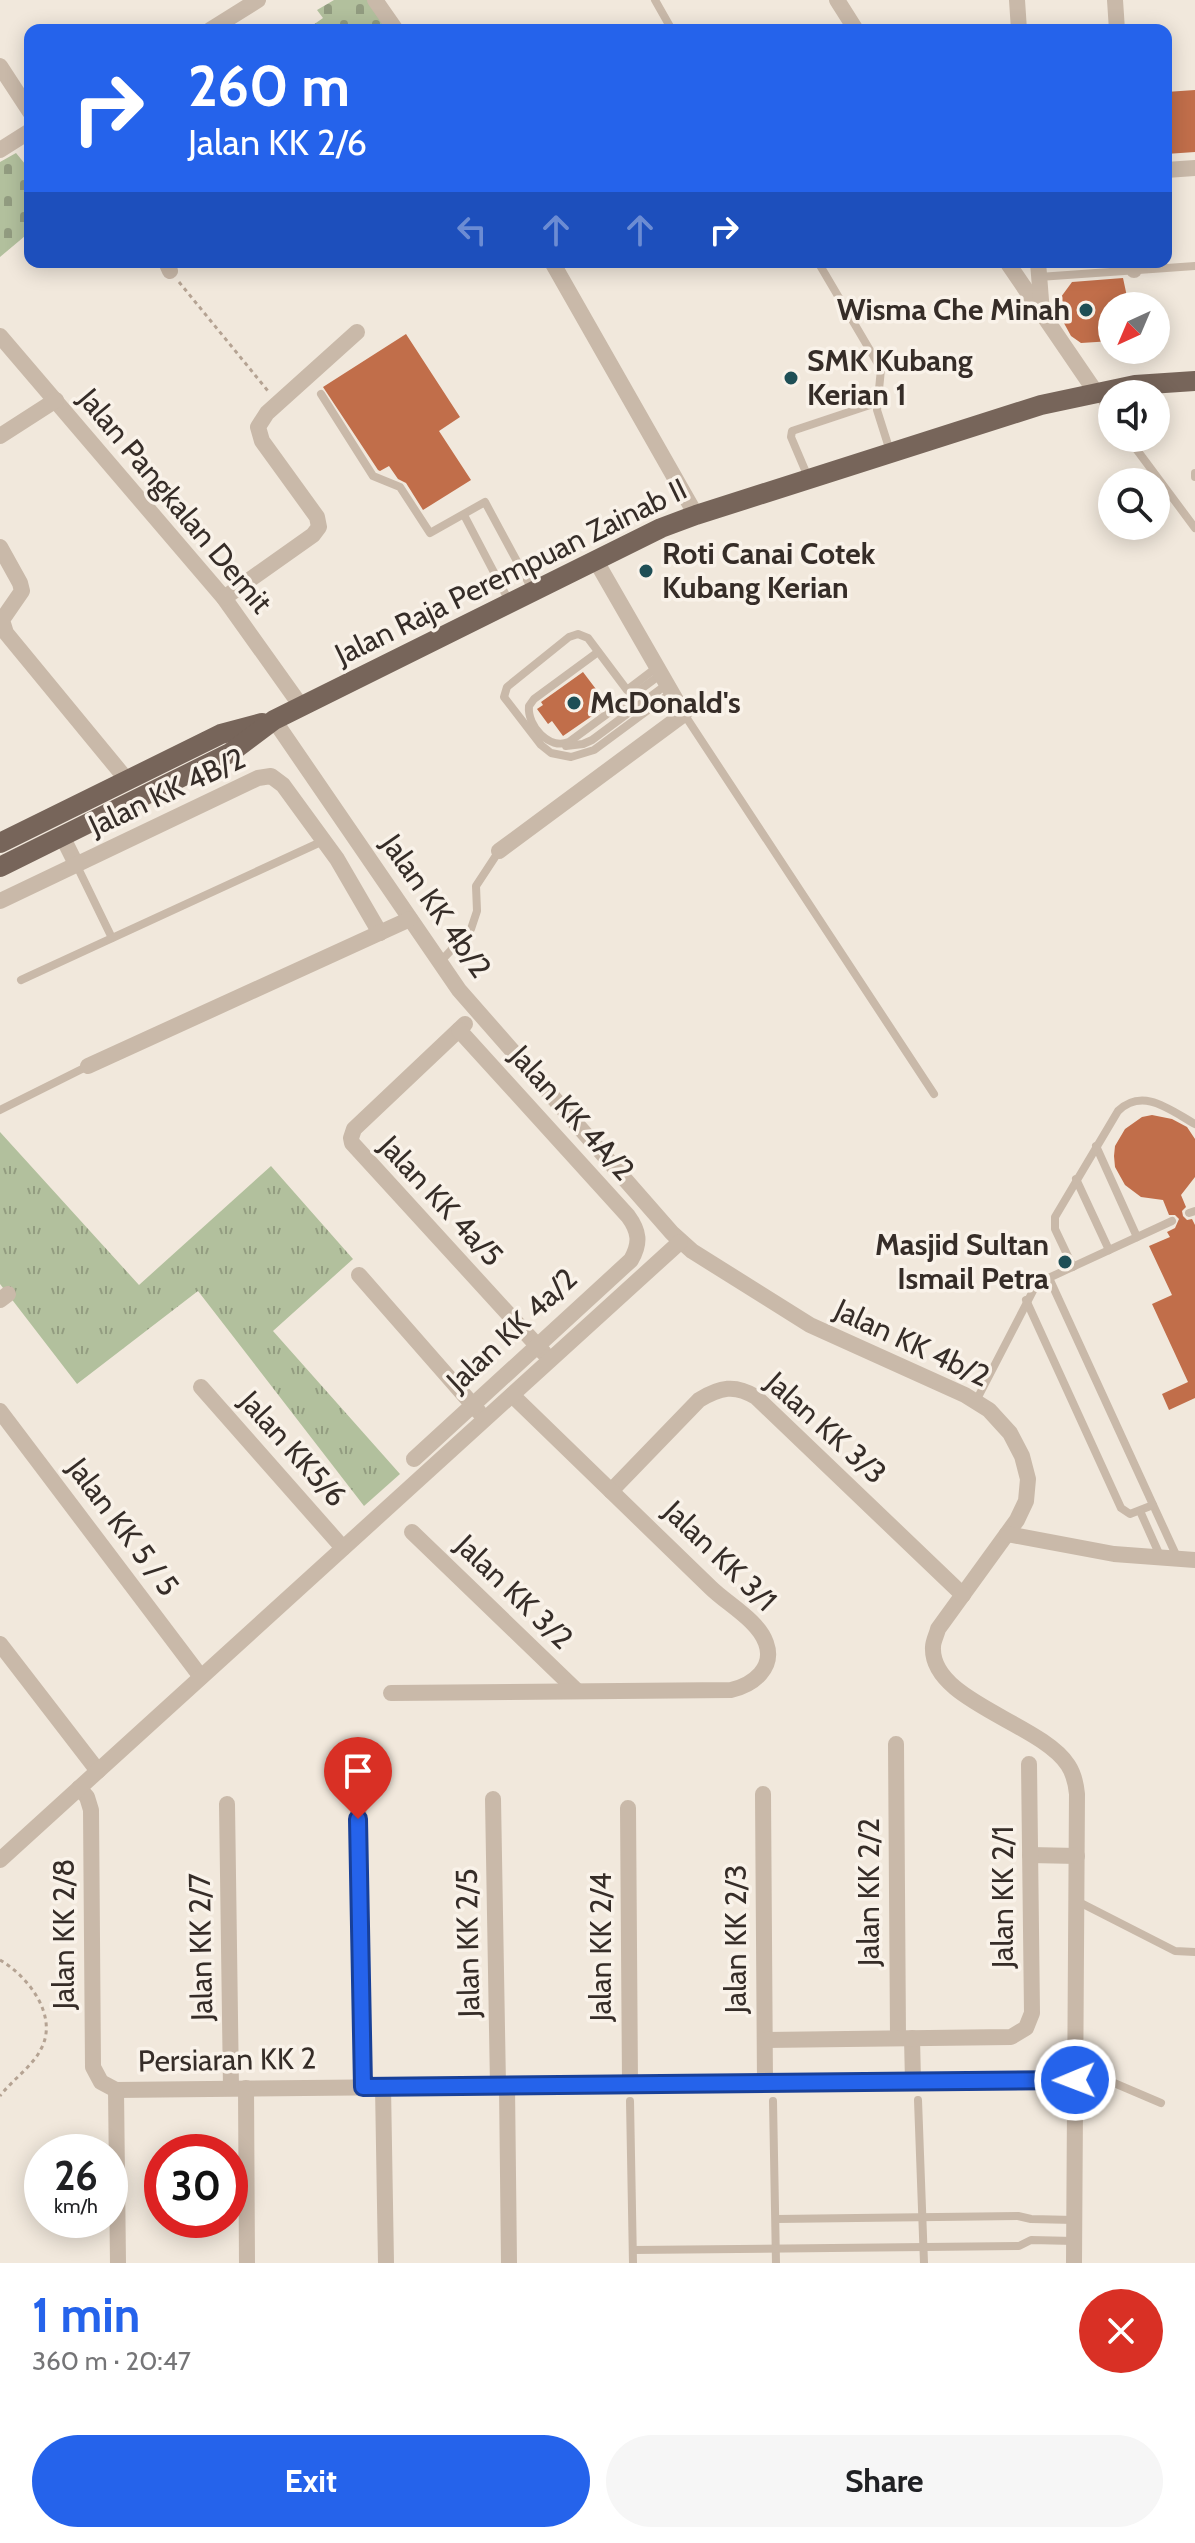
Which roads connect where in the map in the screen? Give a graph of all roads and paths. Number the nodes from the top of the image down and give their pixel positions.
1 (258, 0) edge
2 (375, 0) edge
3 (655, 0) edge
4 (837, 0) edge
5 (1017, 0) edge
6 (1115, 0) edge
7 (220, 24) edge
8 (392, 24) edge
9 (669, 24) edge
10 (852, 24) edge
11 (1019, 24) edge
12 (1117, 24) edge
13 (0, 66) edge
14 (24, 103) edge
15 (24, 135) edge
16 (0, 150) edge
17 (1195, 168) edge
18 (1172, 170) edge
19 (1172, 266) edge
20 (1195, 266) edge
21 (170, 268) edge
22 (555, 268) edge
23 (822, 268) edge
24 (1011, 268) edge
25 (1071, 268) edge
26 (1039, 269) edge
27 (1043, 314) junction
28 (357, 332) dead end
29 (0, 336) edge
30 (1195, 381) edge
31 (1095, 391) junction
32 (321, 394) dead end
33 (1098, 395) edge
34 (56, 400) junction
35 (278, 403) junction
36 (876, 403) junction
37 (0, 436) edge
38 (890, 452) junction
39 (1138, 452) edge
40 (808, 478) junction
41 (464, 515) junction
42 (696, 515) junction
43 (1195, 528) edge
44 (0, 547) edge
45 (596, 561) junction
46 (533, 591) junction
47 (224, 598) junction
48 (510, 603) junction
49 (598, 652) junction
50 (663, 680) junction
51 (629, 693) junction
52 (301, 706) junction
53 (641, 709) junction
54 (684, 714) junction
55 (274, 720) junction
56 (556, 745) junction
57 (127, 780) junction
58 (62, 836) junction
59 (323, 840) junction
60 (4, 851) edge
61 (499, 851) joint
62 (76, 864) junction
63 (0, 901) edge
64 (410, 919) junction
65 (380, 933) junction
66 (112, 938) junction
67 (440, 962) junction
68 (21, 980) dead end
69 (477, 1012) junction
70 (459, 1030) junction
71 (88, 1066) joint
72 (934, 1094) dead end
73 (0, 1110) edge
74 (1195, 1124) edge
75 (1096, 1146) junction
76 (1076, 1179) junction
77 (1172, 1221) dead end
78 (639, 1237) junction
79 (1137, 1237) junction
80 (676, 1238) junction
81 (1109, 1250) junction
82 (1073, 1267) junction
83 (359, 1275) dead end
84 (1049, 1278) junction
85 (1026, 1300) junction
86 (537, 1346) junction
87 (550, 1360) junction
88 (201, 1387) dead end
89 (512, 1395) junction
90 (975, 1402) junction
91 (473, 1404) junction
92 (0, 1411) edge
93 (486, 1419) junction
94 (414, 1459) dead end
95 (611, 1491) junction
96 (1153, 1505) junction
97 (1140, 1511) junction
98 (412, 1532) dead end
99 (1007, 1534) junction
100 (343, 1548) junction
101 (1169, 1558) junction
102 (1195, 1560) edge
103 (963, 1595) junction
104 (0, 1644) edge
105 (201, 1677) junction
106 (577, 1691) junction
107 (391, 1693) dead end
108 (896, 1744) dead end
109 (1029, 1764) dead end
110 (98, 1771) junction
111 (79, 1788) junction
112 (358, 1789) dead end
113 (763, 1794) dead end
114 (493, 1799) dead end
115 (227, 1804) dead end
116 (628, 1808) dead end
117 (1030, 1855) junction
118 (1077, 1856) junction
119 (0, 1860) edge
120 (1077, 1901) junction
121 (1195, 1952) edge
122 (0, 1960) edge
123 (905, 2038) junction
124 (765, 2040) junction
125 (1075, 2080) junction
126 (101, 2082) joint
127 (913, 2082) junction
128 (765, 2083) junction
129 (503, 2086) junction
130 (363, 2087) junction
131 (383, 2087) junction
132 (238, 2088) junction
133 (116, 2090) junction
134 (630, 2093) junction
135 (0, 2096) edge
136 (918, 2100) dead end
137 (773, 2101) dead end
138 (1161, 2103) dead end
139 (922, 2217) junction
140 (776, 2219) junction
141 (1031, 2219) junction
142 (1074, 2220) junction
143 (1031, 2240) junction
144 (1074, 2241) junction
145 (923, 2247) junction
146 (776, 2249) junction
147 (633, 2250) junction
148 (118, 2263) edge
149 (247, 2263) edge
150 (386, 2263) edge
151 (509, 2263) edge
152 (633, 2263) edge
153 (776, 2263) edge
154 (924, 2263) edge
155 (1074, 2263) edge

1 - 7 street
2 - 8 street
3 - 9 lane
4 - 10 street
5 - 11 street
6 - 12 street
13 - 14 street
15 - 16 street
17 - 18 street
19 - 20 lane
21 - 35 path
22 - 42 street
23 - 36 lane
24 - 27 street
25 - 26 lane
26 - 27 street
27 - 31 street
28 - 35 street
29 - 34 street, Jalan Pangkalan Demit
30 - 31 main road, Jalan Raja Perempuan Zainab II
31 - 33 lane
31 - 38 main road, Jalan Raja Perempuan Zainab II
32 - 41 lane
34 - 37 street
34 - 47 street, Jalan Pangkalan Demit
35 - 47 street
36 - 38 lane
36 - 40 lane
38 - 40 main road, Jalan Raja Perempuan Zainab II
39 - 43 lane
40 - 42 main road, Jalan Raja Perempuan Zainab II
41 - 46 lane
41 - 48 lane
42 - 45 main road, Jalan Raja Perempuan Zainab II
44 - 57 street, Jalan KK 4B/2
45 - 46 main road, Jalan Raja Perempuan Zainab II
45 - 50 street
46 - 48 main road, Jalan Raja Perempuan Zainab II
47 - 52 street, Jalan Pangkalan Demit
48 - 52 main road, Jalan Raja Perempuan Zainab II
49 - 51 lane
49 - 53 lane
49 - 56 lane
50 - 51 lane
50 - 53 lane
50 - 54 street
51 - 53 lane
51 - 56 lane
52 - 55 main road, Jalan Raja Perempuan Zainab II
53 - 56 lane
54 - 61 street
54 - 72 lane
55 - 57 main road, Jalan Raja Perempuan Zainab II
55 - 58 main road, Jalan Raja Perempuan Zainab II
55 - 64 street, Jalan KK 4b/2
57 - 60 main road, Jalan Raja Perempuan Zainab II
58 - 60 main road, Jalan Raja Perempuan Zainab II
58 - 62 street
59 - 62 street, Jalan KK 4B/2
59 - 65 street, Jalan KK 4B/2
59 - 66 lane
61 - 67 lane
62 - 63 street, Jalan KK 4B/2
62 - 66 lane
64 - 65 street
64 - 67 street, Jalan KK 4b/2
65 - 71 street
66 - 68 lane
67 - 69 street, Jalan KK 4b/2
69 - 70 street, Jalan KK 4a/5
69 - 80 street, Jalan KK 4b/2
70 - 78 street, Jalan KK 4A/2
70 - 86 street, Jalan KK 4a/5
71 - 73 lane
74 - 75 lane
75 - 76 lane
75 - 79 lane
76 - 81 lane
76 - 82 lane
77 - 79 lane
78 - 80 street
78 - 86 street, Jalan KK 4a/2
79 - 81 lane
80 - 87 street
80 - 90 street, Jalan KK 4b/2
81 - 82 lane
82 - 84 lane
83 - 91 street
84 - 85 lane
84 - 96 lane
85 - 90 lane
85 - 97 lane
86 - 87 street, Jalan KK 4a/5
86 - 91 street, Jalan KK 4a/2
87 - 89 street
88 - 100 street, Jalan KK5/6
89 - 93 street
89 - 95 street, Jalan KK 3/1
90 - 99 street, Jalan KK 4b/2
91 - 93 street
91 - 94 street, Jalan KK 4a/2
92 - 105 street, Jalan KK 5 / 5
93 - 100 street
95 - 103 street, Jalan KK 3/3
95 - 106 street, Jalan KK 3/1
96 - 97 lane
96 - 101 lane
97 - 101 lane
98 - 106 street, Jalan KK 3/2
99 - 101 street
99 - 103 street, Jalan KK 4b/2
100 - 105 street
101 - 102 street
103 - 118 street, Jalan KK 4b/2
104 - 110 street
105 - 110 street
106 - 107 street, Jalan KK 3/1
108 - 123 street, Jalan KK 2/2
109 - 117 street, Jalan KK 2/1
110 - 111 street
111 - 119 street
111 - 126 street, Jalan KK 2/8
112 - 130 street
113 - 124 street, Jalan KK 2/3
114 - 129 street, Jalan KK 2/5
115 - 132 street, Jalan KK 2/7
116 - 134 street, Jalan KK 2/4
117 - 118 street
117 - 123 street, Jalan KK 2/1
118 - 120 street, Jalan KK 4b/2
120 - 121 lane
120 - 125 street, Jalan KK 4b/2
122 - 135 path
123 - 124 street
123 - 127 street, Jalan KK 2/2
124 - 128 street, Jalan KK 2/3
125 - 127 street, Persiaran KK 2
125 - 138 lane
125 - 142 street, Jalan KK 4b/2
126 - 133 street, Persiaran KK 2
127 - 128 street, Persiaran KK 2
128 - 134 street, Persiaran KK 2
129 - 131 street, Persiaran KK 2
129 - 134 street, Persiaran KK 2
129 - 151 street, Jalan KK 2/5
130 - 131 street, Persiaran KK 2
130 - 132 street, Persiaran KK 2
131 - 150 street
132 - 133 street, Persiaran KK 2
132 - 149 street, Jalan KK 2/7
133 - 148 street
134 - 147 lane
136 - 139 lane
137 - 140 lane
139 - 140 lane
139 - 141 lane
139 - 145 lane
140 - 146 lane
141 - 142 lane
141 - 143 lane
142 - 144 street, Jalan KK 4b/2
143 - 144 lane
143 - 145 lane
144 - 155 street, Jalan KK 4b/2
145 - 146 lane
145 - 154 lane
146 - 147 lane
146 - 153 lane
147 - 152 lane

